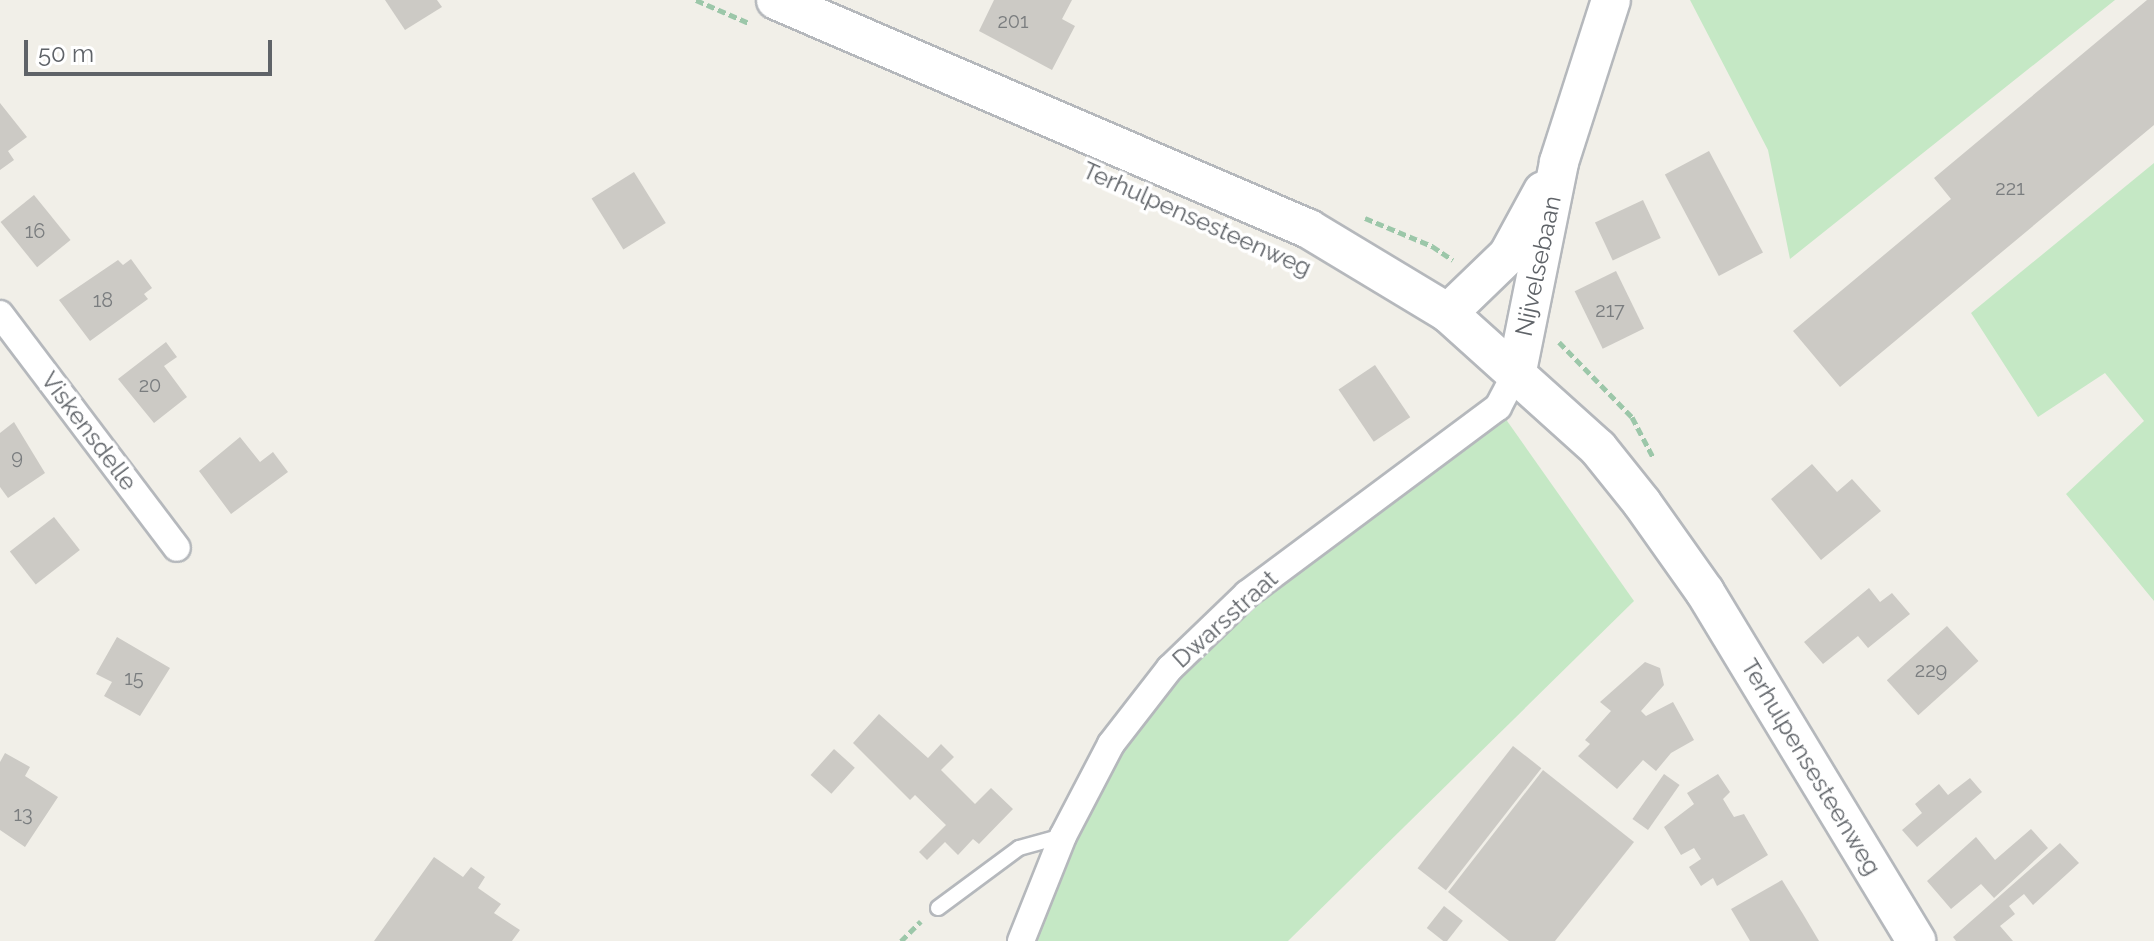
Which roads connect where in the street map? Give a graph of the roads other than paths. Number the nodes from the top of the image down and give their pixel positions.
1 (1611, 0) edge
2 (765, 13) edge
3 (1559, 162) junction
4 (1448, 313) junction
5 (0, 314) edge
6 (1517, 371) junction
7 (177, 548) dead end
8 (1063, 836) junction
9 (938, 908) dead end
10 (1021, 941) edge
11 (1916, 941) edge

1 - 3 main road, Nijvelsebaan
2 - 4 main road, Terhulpensesteenweg
3 - 4 main road, Nijvelsebaan
3 - 6 main road, Nijvelsebaan
4 - 6 main road, Terhulpensesteenweg
5 - 7 street, Viskensdelle
6 - 8 street, Dwarsstraat
6 - 11 main road, Terhulpensesteenweg
8 - 9 lane
8 - 10 street, Dwarsstraat

